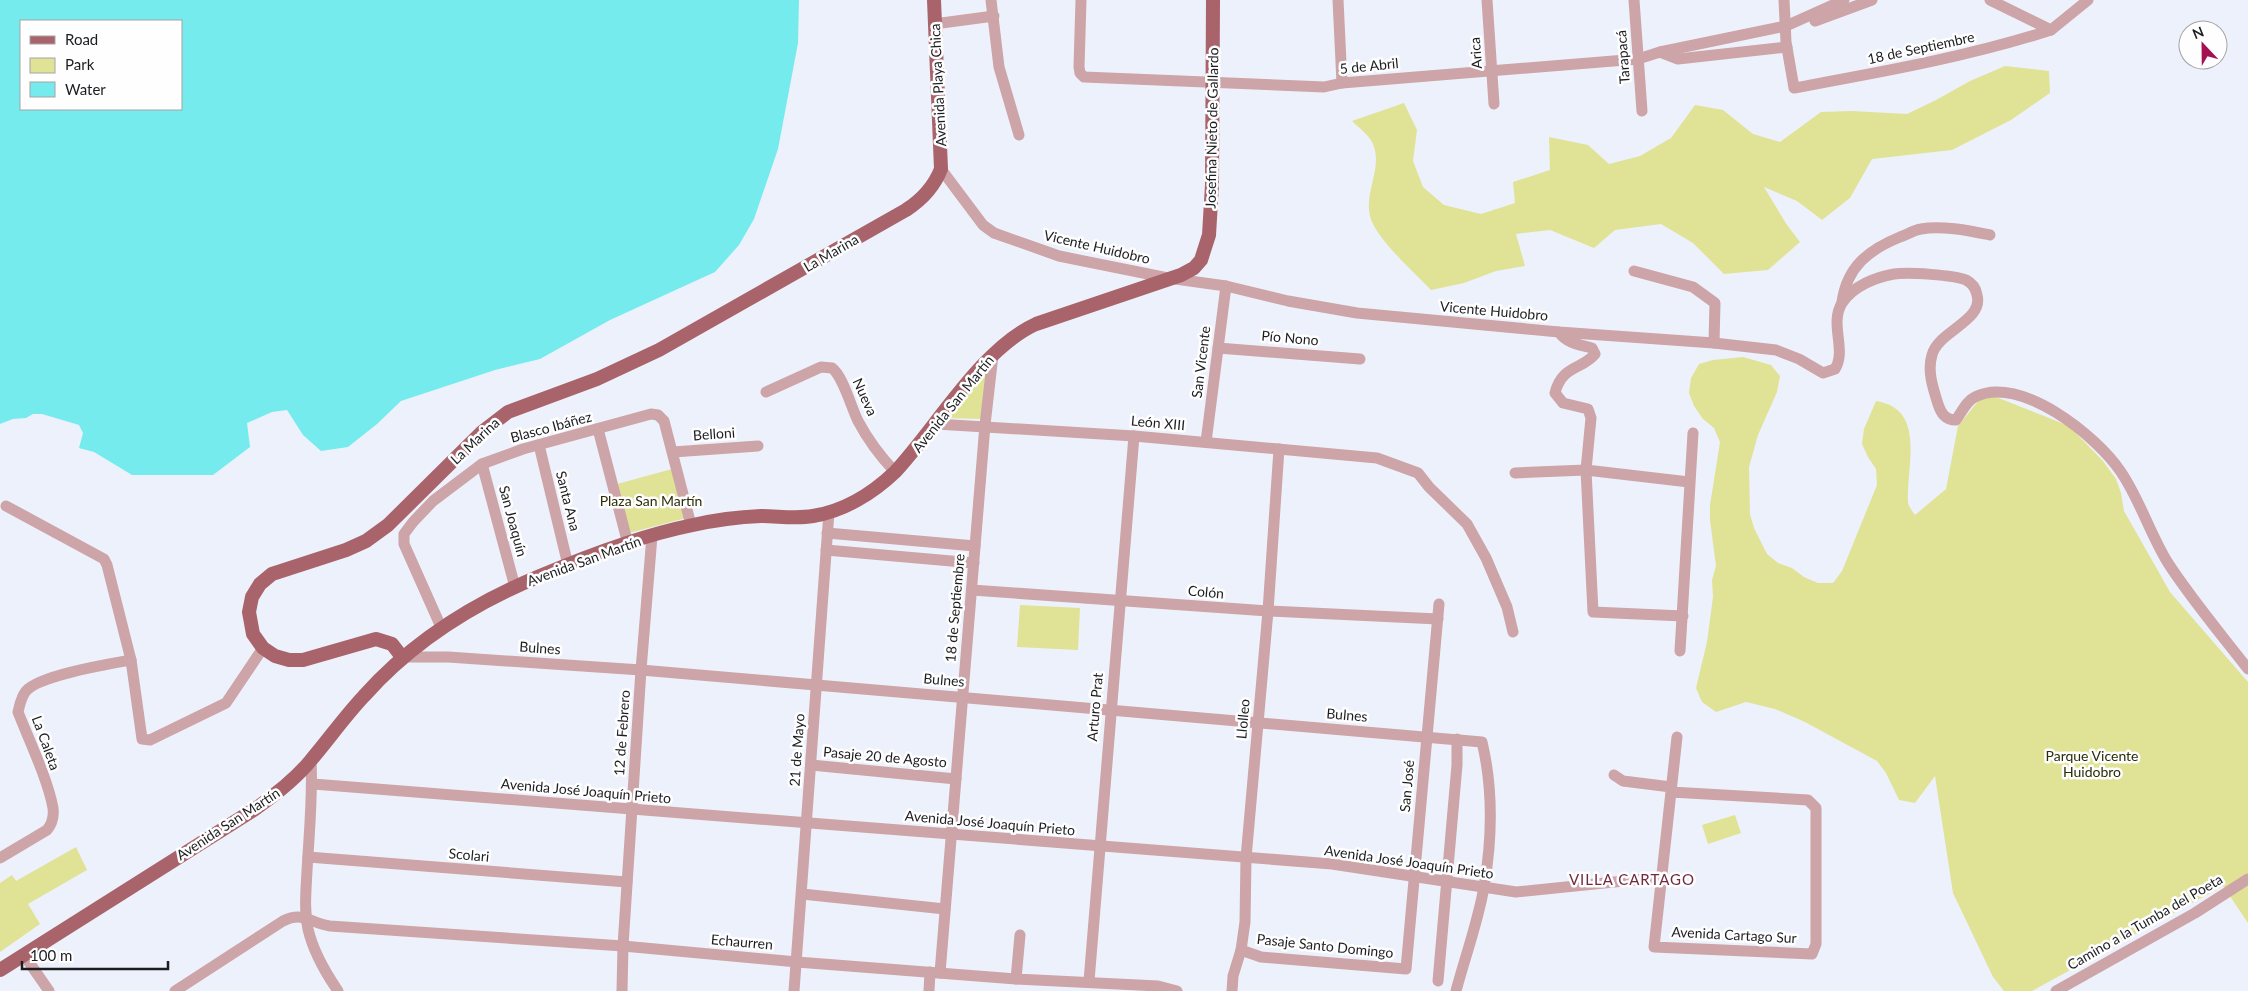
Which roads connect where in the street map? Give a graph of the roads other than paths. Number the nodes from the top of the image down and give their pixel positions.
1 (934, 0) edge
2 (992, 0) edge
3 (1081, 0) edge
4 (1213, 0) edge
5 (1338, 0) edge
6 (1487, 0) edge
7 (1634, 0) edge
8 (1784, 0) edge
9 (1844, 0) edge
10 (1872, 0) edge
11 (1990, 0) edge
12 (2088, 0) edge
13 (994, 16) junction
14 (934, 24) junction
15 (1786, 26) junction
16 (2051, 30) junction
17 (1787, 47) junction
18 (1660, 52) junction
19 (1638, 59) junction
20 (1492, 70) junction
21 (1342, 82) junction
22 (1213, 83) junction
23 (1494, 104) dead end
24 (1642, 111) dead end
25 (1019, 134) dead end
26 (941, 169) junction
27 (1990, 235) dead end
28 (1204, 255) joint
29 (1634, 271) dead end
30 (1168, 278) junction
31 (1226, 286) junction
32 (1842, 302) junction
33 (1560, 332) junction
34 (1714, 343) junction
35 (1218, 348) junction
36 (993, 355) junction
37 (1360, 359) dead end
38 (766, 392) dead end
39 (936, 424) junction
40 (985, 425) junction
41 (598, 429) junction
42 (1693, 433) dead end
43 (1134, 436) junction
44 (1206, 442) junction
45 (539, 445) junction
46 (758, 446) dead end
47 (1279, 449) junction
48 (672, 452) junction
49 (482, 464) junction
50 (1586, 470) junction
51 (895, 472) junction
52 (1515, 473) dead end
53 (1689, 482) junction
54 (6, 506) dead end
55 (829, 512) junction
56 (691, 525) junction
57 (828, 533) junction
58 (652, 536) junction
59 (628, 544) junction
60 (975, 546) junction
61 (826, 550) junction
62 (974, 563) junction
63 (568, 565) junction
64 (515, 587) junction
65 (972, 590) junction
66 (1120, 600) junction
67 (1439, 604) dead end
68 (1268, 612) junction
69 (1683, 616) junction
70 (1438, 619) junction
71 (441, 627) junction
72 (1513, 632) dead end
73 (263, 648) junction
74 (1680, 651) dead end
75 (402, 657) junction
76 (131, 660) junction
77 (2248, 669) edge
78 (641, 670) junction
79 (817, 684) junction
80 (963, 697) junction
81 (1110, 710) junction
82 (1258, 722) junction
83 (1427, 737) junction
84 (1677, 737) dead end
85 (1457, 739) junction
86 (312, 760) junction
87 (811, 765) junction
88 (1614, 775) dead end
89 (956, 779) junction
90 (313, 784) junction
91 (1671, 789) junction
92 (632, 809) junction
93 (807, 823) junction
94 (951, 835) junction
95 (1099, 846) junction
96 (308, 857) junction
97 (0, 858) edge
98 (1246, 858) junction
99 (1414, 876) junction
100 (1662, 878) junction
101 (2248, 879) edge
102 (627, 882) junction
103 (1447, 883) junction
104 (1484, 888) junction
105 (802, 894) junction
106 (945, 909) junction
107 (306, 917) junction
108 (1020, 935) dead end
109 (623, 946) junction
110 (1241, 950) junction
111 (24, 955) junction
112 (797, 962) junction
113 (1406, 969) joint
114 (0, 970) edge
115 (935, 972) junction
116 (1016, 979) junction
117 (1438, 981) dead end
118 (1089, 982) junction
119 (2077, 986) edge
120 (49, 991) edge
121 (175, 991) edge
122 (338, 991) edge
123 (622, 991) edge
124 (794, 991) edge
125 (929, 991) edge
126 (1177, 991) edge
127 (1232, 991) edge
128 (1456, 991) edge
129 (2056, 991) edge

1 - 14 main road, Avenida Playa Chica
2 - 13 street
3 - 22 street, 5 de Abril
4 - 22 main road, Josefina Nieto de Gallardo
5 - 21 street
6 - 20 street, Arica
7 - 19 street, Tarapacá
8 - 15 street
9 - 15 street, 5 de Abril
10 - 15 street
11 - 16 street
12 - 16 street
13 - 14 street
13 - 25 street
14 - 26 main road, Avenida Playa Chica
15 - 17 street
15 - 18 street, 5 de Abril
16 - 17 street, 18 de Septiembre
17 - 18 street
18 - 19 street, 5 de Abril
19 - 20 street, 5 de Abril
19 - 24 street, Tarapacá
20 - 21 street, 5 de Abril
20 - 23 street, Arica
21 - 22 street, 5 de Abril
22 - 28 main road, Josefina Nieto de Gallardo
26 - 30 street, Vicente Huidobro
26 - 73 main road, La Marina
27 - 32 street
28 - 30 main road, Avenida San Martín
29 - 34 street
30 - 31 street, Vicente Huidobro
30 - 36 main road, Avenida San Martín
31 - 33 street, Vicente Huidobro
31 - 35 street, San Vicente
32 - 34 street, Vicente Huidobro
32 - 77 street
33 - 34 street, Vicente Huidobro
33 - 50 street
35 - 37 street, Pío Nono
35 - 44 street, San Vicente
36 - 39 main road, Avenida San Martín
36 - 40 street, 18 de Septiembre
38 - 51 street, Nueva
39 - 40 street, León XIII
39 - 51 main road, Avenida San Martín
40 - 43 street, León XIII
40 - 60 street, 18 de Septiembre
41 - 45 street, Blasco Ibáñez
41 - 48 street, Blasco Ibáñez
41 - 59 street
42 - 53 street
43 - 44 street, León XIII
43 - 66 street, Arturo Prat
44 - 47 street, León XIII
45 - 49 street, Blasco Ibáñez
45 - 63 street, Santa Ana
46 - 48 street, Belloni
47 - 68 street, Llolleo
47 - 72 street, León XIII
48 - 56 street, Blasco Ibáñez
49 - 64 street, San Joaquín
49 - 71 street, Blasco Ibáñez
50 - 52 street
50 - 53 street
50 - 69 street
51 - 55 main road, Avenida San Martín
53 - 69 street
54 - 76 street
55 - 56 main road, Avenida San Martín
55 - 57 street, 21 de Mayo
56 - 58 main road, Avenida San Martín
57 - 60 street
57 - 61 street, 21 de Mayo
58 - 59 main road, Avenida San Martín
58 - 78 street, 12 de Febrero
59 - 63 main road, Avenida San Martín
60 - 62 street, 18 de Septiembre
61 - 62 street
61 - 79 street, 21 de Mayo
62 - 65 street, 18 de Septiembre
63 - 64 main road, Avenida San Martín
64 - 71 main road, Avenida San Martín
65 - 66 street, Colón
65 - 80 street, 18 de Septiembre
66 - 68 street, Colón
66 - 81 street, Arturo Prat
67 - 70 street, San José
68 - 70 street, Colón
68 - 82 street, Llolleo
69 - 74 street
70 - 83 street, San José
71 - 75 main road, Avenida San Martín
73 - 75 main road
73 - 76 street
75 - 78 street, Bulnes
75 - 86 main road, Avenida San Martín
76 - 97 street, La Caleta
78 - 79 street, Bulnes
78 - 92 street, 12 de Febrero
79 - 80 street, Bulnes
79 - 87 street, 21 de Mayo
80 - 81 street, Bulnes
80 - 89 street, 18 de Septiembre
81 - 82 street, Bulnes
81 - 95 street, Arturo Prat
82 - 83 street, Bulnes
82 - 98 street, Llolleo
83 - 85 street, Bulnes
83 - 99 street, San José
84 - 91 street
85 - 103 street
85 - 104 street, Bulnes
86 - 90 street
86 - 111 main road, Avenida San Martín
87 - 89 street, Pasaje 20 de Agosto
87 - 93 street, 21 de Mayo
88 - 91 street
89 - 94 street, 18 de Septiembre
90 - 92 street, Avenida José Joaquín Prieto
90 - 96 street
91 - 100 street
91 - 100 street, Avenida Cartago Sur
92 - 93 street, Avenida José Joaquín Prieto
92 - 102 street, 12 de Febrero
93 - 94 street, Avenida José Joaquín Prieto
93 - 105 street, 21 de Mayo
94 - 95 street, Avenida José Joaquín Prieto
94 - 106 street, 18 de Septiembre
95 - 98 street, Avenida José Joaquín Prieto
95 - 118 street, Arturo Prat
96 - 102 street, Scolari
96 - 107 street
98 - 99 street, Avenida José Joaquín Prieto
98 - 110 street, Llolleo
99 - 103 street, Avenida José Joaquín Prieto
99 - 113 street, San José
100 - 104 street, Avenida José Joaquín Prieto
101 - 119 street, Camino a la Tumba del Poeta
102 - 109 street, 12 de Febrero
103 - 104 street, Avenida José Joaquín Prieto
103 - 117 street
104 - 128 street
105 - 106 street
105 - 112 street, 21 de Mayo
106 - 115 street, 18 de Septiembre
107 - 109 street, Echaurren
107 - 121 street
107 - 122 street
108 - 116 street
109 - 112 street, Echaurren
109 - 123 street, 12 de Febrero
110 - 113 street, Pasaje Santo Domingo
110 - 127 street, Llolleo
111 - 114 main road, Avenida San Martín
111 - 120 street
112 - 115 street, Echaurren
112 - 124 street, 21 de Mayo
115 - 116 street, Echaurren
115 - 125 street, 18 de Septiembre
116 - 118 street, Echaurren
118 - 126 street, Echaurren
119 - 129 street, Camino a la Tumba del Poeta

